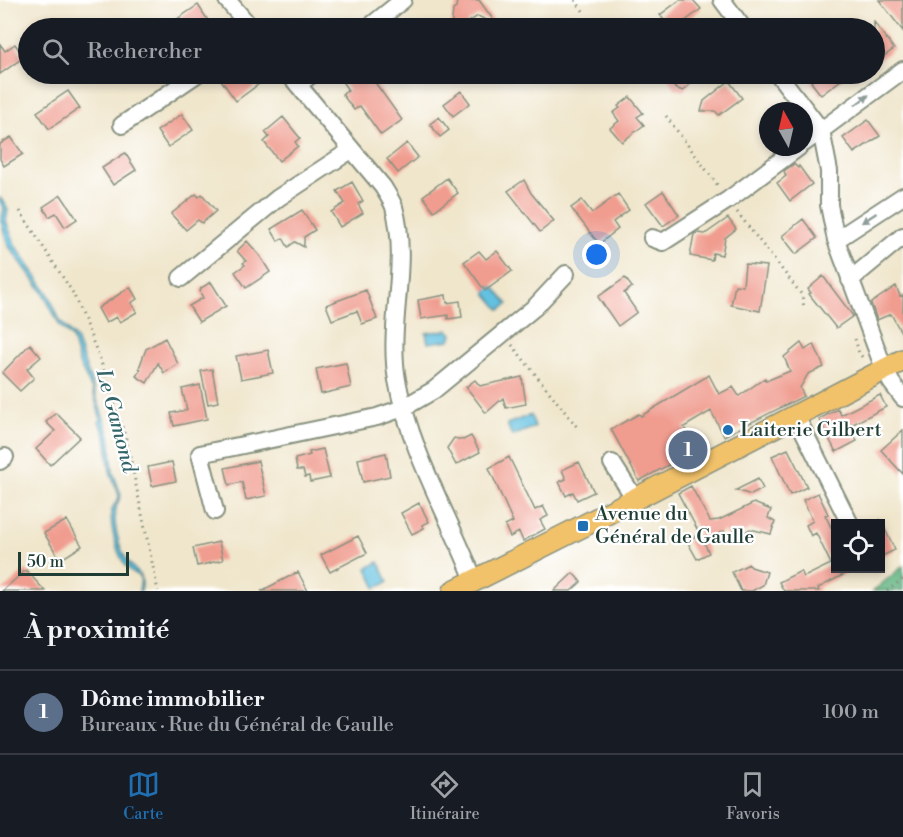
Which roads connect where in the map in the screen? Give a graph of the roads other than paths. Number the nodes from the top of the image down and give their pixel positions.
1 (227, 0) edge
2 (403, 0) edge
3 (722, 0) edge
4 (242, 18) edge
5 (380, 18) edge
6 (736, 18) edge
7 (903, 70) edge
8 (885, 83) edge
9 (182, 84) edge
10 (297, 84) edge
11 (786, 84) edge
12 (884, 84) edge
13 (122, 125) dead end
14 (821, 130) junction
15 (813, 136) edge
16 (351, 150) junction
17 (787, 156) edge
18 (903, 196) edge
19 (903, 236) edge
20 (652, 238) dead end
21 (836, 240) junction
22 (566, 274) dead end
23 (181, 278) dead end
24 (850, 280) junction
25 (894, 365) edge
26 (903, 398) edge
27 (403, 408) junction
28 (796, 416) junction
29 (612, 463) dead end
30 (635, 499) junction
31 (215, 511) dead end
32 (848, 519) edge
33 (474, 580) junction
34 (454, 591) edge

1 - 4 street
2 - 5 street
3 - 6 street
8 -> 7 street
9 - 13 street
10 - 16 street
11 - 14 street
14 -> 12 street
14 - 15 street
14 - 21 street
16 - 23 street
16 - 27 street
17 - 20 street
18 -> 21 street
19 - 24 street
21 - 24 street
22 - 27 street
24 - 25 street
25 - 26 street
25 - 28 main road
27 - 31 street
27 - 33 street
28 - 30 main road
28 - 32 street
29 - 30 street
30 - 33 main road
33 - 34 main road

